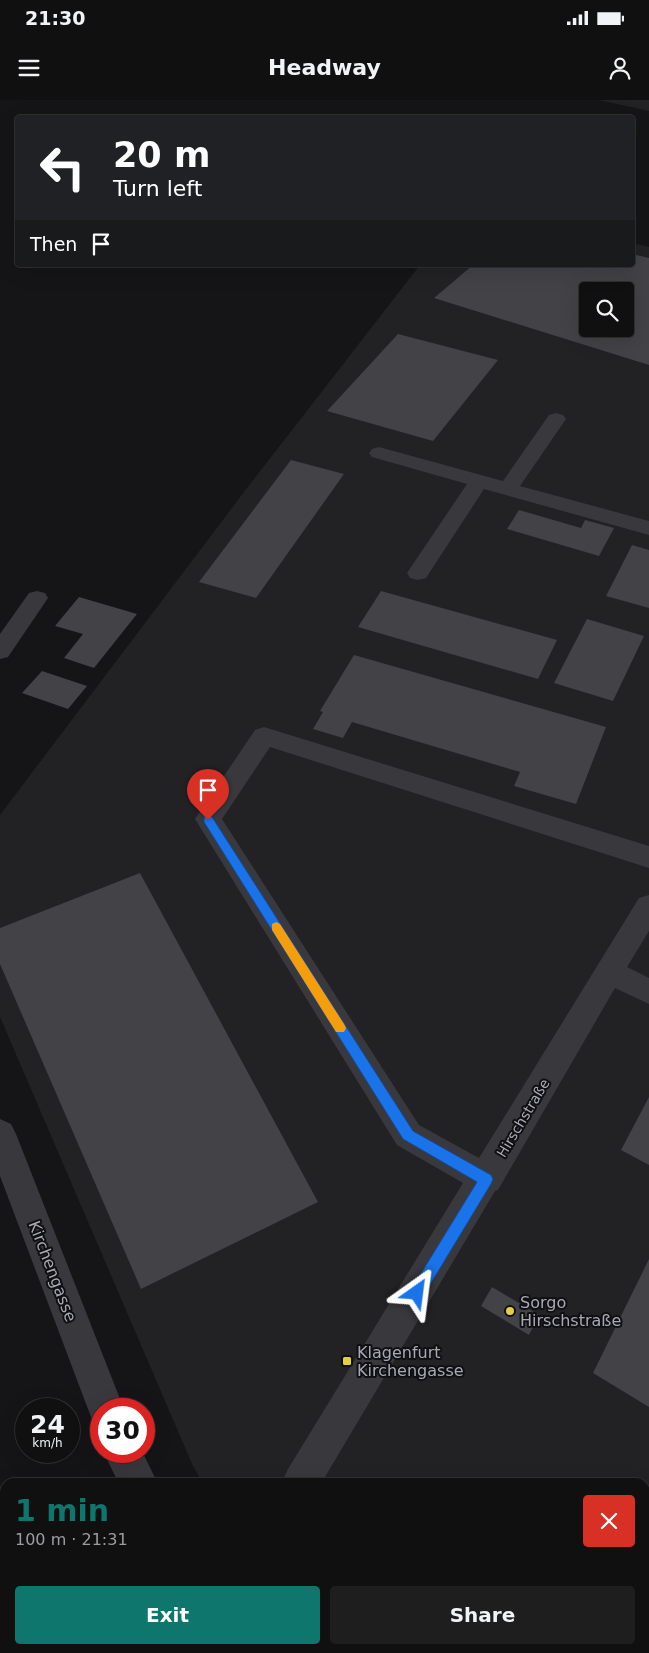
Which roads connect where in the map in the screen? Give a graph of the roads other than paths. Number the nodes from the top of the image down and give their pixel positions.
1 (556, 419) dead end
2 (379, 453) dead end
3 (480, 481) junction
4 (508, 489) junction
5 (649, 528) edge
6 (418, 573) dead end
7 (37, 598) dead end
8 (0, 651) edge
9 (649, 857) edge
10 (649, 906) edge
11 (610, 972) junction
12 (649, 992) edge
13 (0, 1134) edge
14 (486, 1179) junction
15 (102, 1398) edge
16 (128, 1463) edge
17 (136, 1478) edge
18 (303, 1478) edge

1 - 4 street
2 - 3 street
3 - 4 street
3 - 6 street
4 - 5 street
7 - 8 street
9 - 14 street
10 - 11 street, Hirschstraße
11 - 12 street
11 - 14 street, Hirschstraße
13 - 15 street, Kirchengasse
14 - 18 street, Hirschstraße
16 - 17 street

